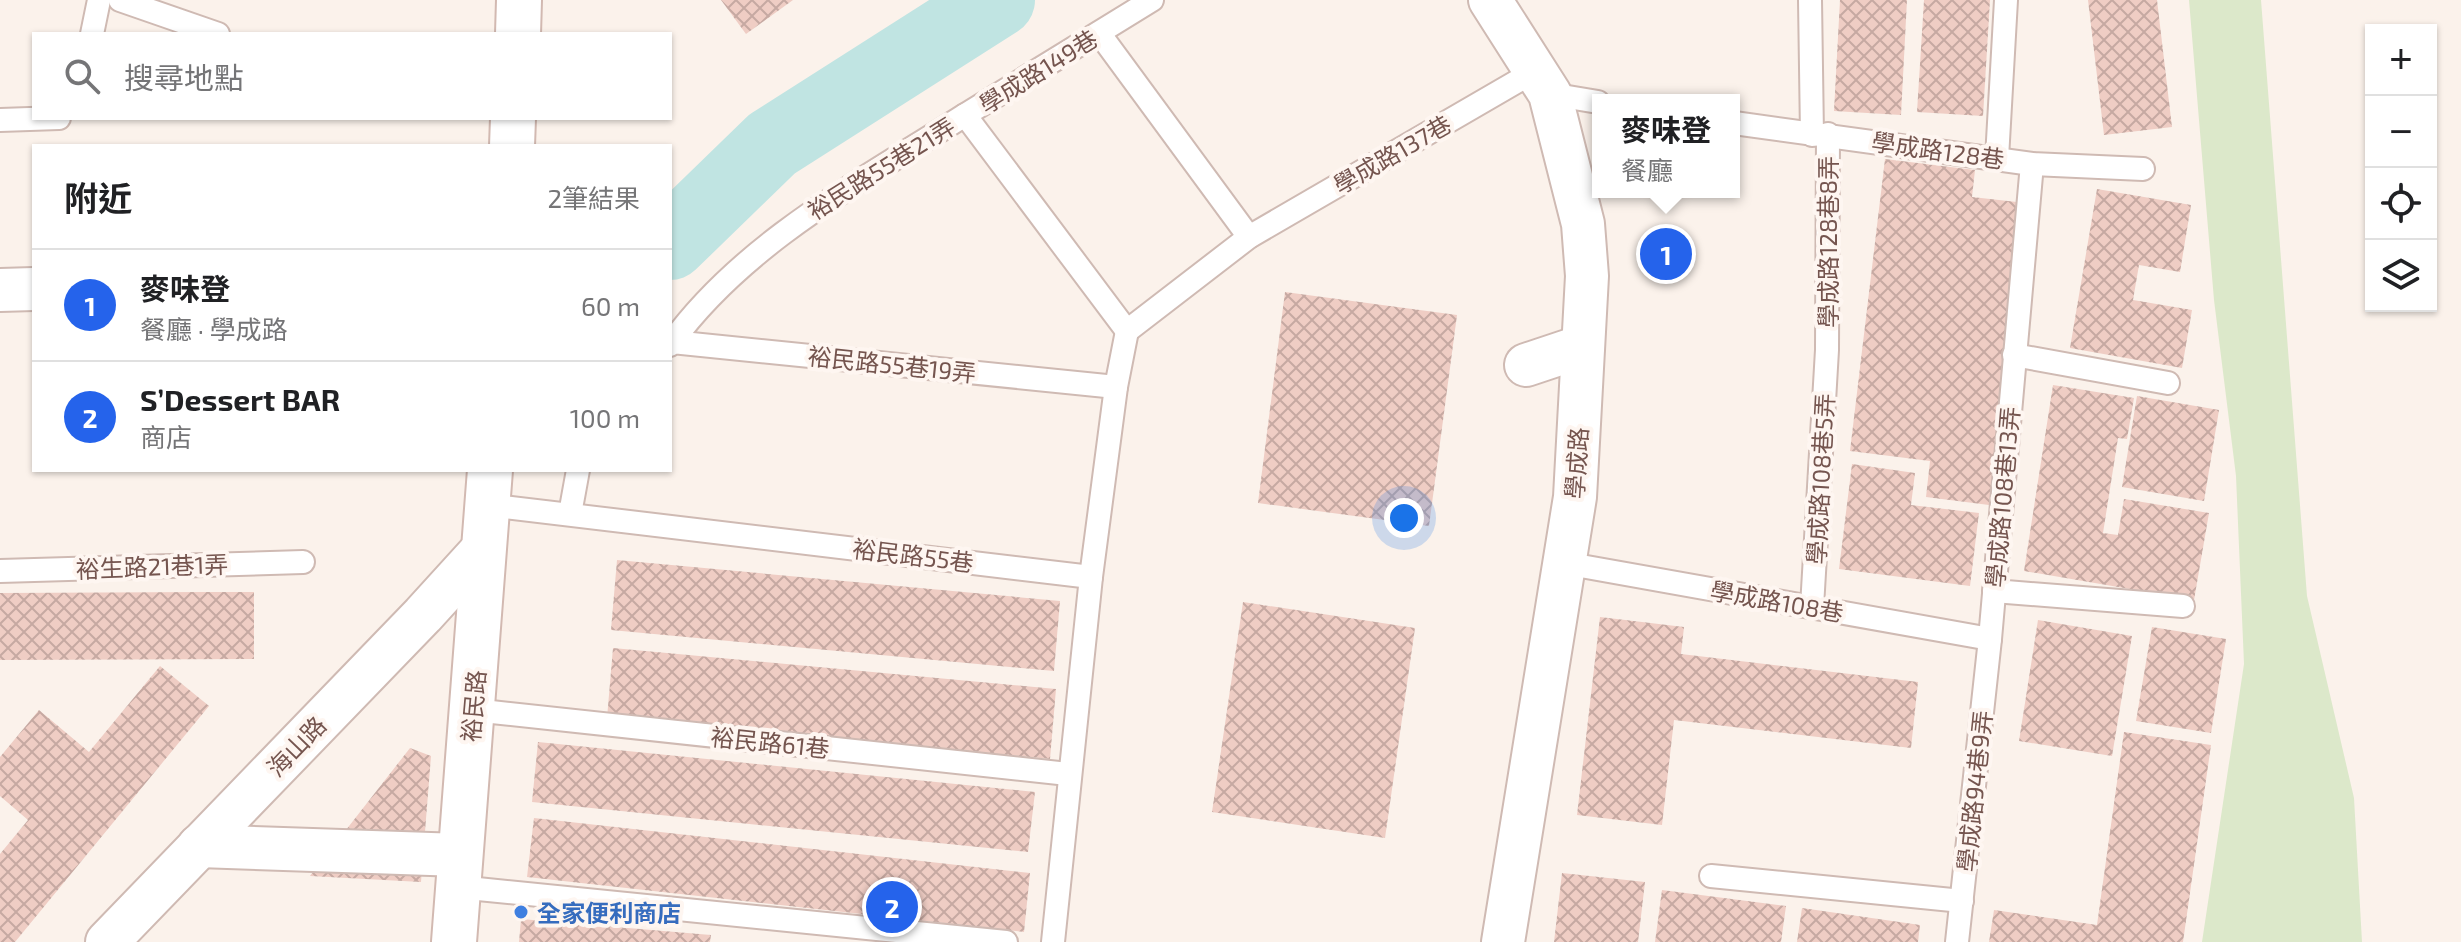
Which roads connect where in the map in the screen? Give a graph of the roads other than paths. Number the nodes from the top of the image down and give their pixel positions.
1 (99, 0) edge
2 (120, 0) edge
3 (519, 0) edge
4 (1152, 0) edge
5 (1490, 0) edge
6 (1810, 0) edge
7 (2006, 0) edge
8 (92, 32) edge
9 (212, 32) edge
10 (518, 32) edge
11 (1099, 33) junction
12 (1542, 82) junction
13 (1592, 100) edge
14 (965, 115) junction
15 (32, 119) edge
16 (0, 120) edge
17 (513, 120) edge
18 (1740, 124) edge
19 (1820, 135) junction
20 (512, 144) edge
21 (1997, 158) junction
22 (2032, 164) junction
23 (2143, 169) dead end
24 (1249, 237) junction
25 (32, 289) edge
26 (0, 290) edge
27 (1127, 331) junction
28 (672, 342) edge
29 (672, 343) edge
30 (1583, 346) junction
31 (1827, 350) joint
32 (2014, 355) junction
33 (1526, 365) dead end
34 (2168, 383) dead end
35 (1116, 387) junction
36 (578, 472) edge
37 (488, 487) edge
38 (570, 514) junction
39 (484, 548) junction
40 (303, 562) dead end
41 (1564, 563) junction
42 (0, 571) edge
43 (1091, 577) junction
44 (1994, 591) junction
45 (2183, 606) dead end
46 (1812, 607) junction
47 (1990, 639) junction
48 (473, 710) junction
49 (1068, 774) junction
50 (199, 846) junction
51 (459, 871) junction
52 (1711, 876) dead end
53 (1962, 901) junction
54 (785, 932) edge
55 (107, 942) edge
56 (454, 942) edge
57 (1006, 942) edge
58 (1053, 942) edge
59 (1503, 942) edge
60 (1957, 942) edge

1 - 8 lane
2 - 9 lane
3 - 10 street
4 - 11 lane, 學成路149巷
5 - 12 street, 學成路
6 - 19 lane, 學成路128巷8弄
7 - 21 lane
11 - 14 lane, 學成路149巷
11 - 24 lane
12 - 13 lane
12 - 24 lane, 學成路137巷
12 - 30 street, 學成路
14 - 27 lane, 裕民路55巷21弄
14 - 28 lane, 裕民路55巷21弄
15 - 16 lane
17 - 20 street
18 - 19 lane, 學成路128巷
19 - 21 lane, 學成路128巷
19 - 31 lane, 學成路128巷8弄
21 - 22 lane, 學成路128巷
22 - 23 lane, 學成路128巷
22 - 32 lane, 學成路108巷13弄
24 - 27 lane, 學成路137巷
25 - 26 street
27 - 35 lane
29 - 35 lane, 裕民路55巷19弄
30 - 33 street
30 - 41 street, 學成路
31 - 46 lane, 學成路108巷5弄
32 - 34 lane
32 - 44 lane, 學成路108巷13弄
35 - 43 lane
36 - 38 lane
37 - 38 lane, 裕民路55巷
37 - 39 street, 裕民路
38 - 43 lane, 裕民路55巷
39 - 48 street, 裕民路
39 - 50 street, 海山路
40 - 42 lane, 裕生路21巷1弄
41 - 46 lane, 學成路108巷
41 - 59 street, 學成路
43 - 49 lane
44 - 45 lane
44 - 47 lane, 學成路108巷13弄
46 - 47 lane, 學成路108巷
47 - 53 lane, 學成路94巷9弄
48 - 49 lane, 裕民路61巷
48 - 51 street, 裕民路
49 - 58 lane
50 - 51 street
50 - 55 street, 海山路
51 - 54 lane
51 - 56 street, 裕民路
52 - 53 lane
53 - 60 lane, 學成路94巷9弄
54 - 57 lane

